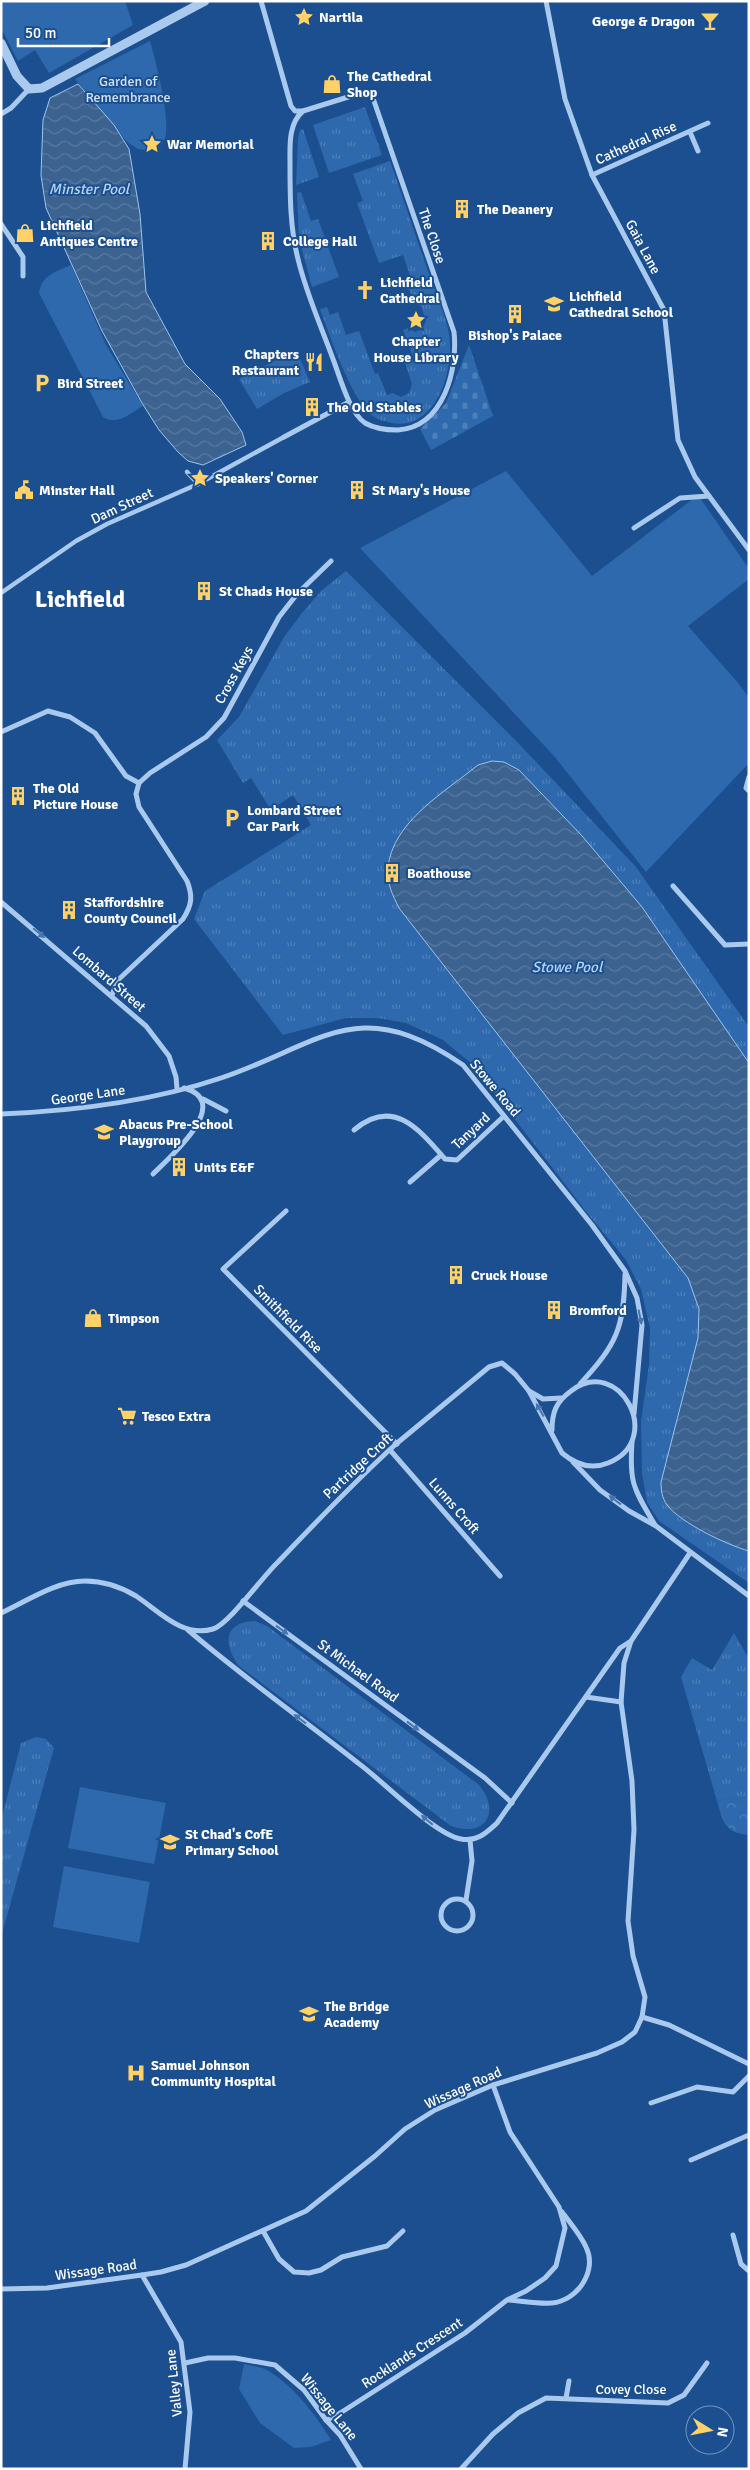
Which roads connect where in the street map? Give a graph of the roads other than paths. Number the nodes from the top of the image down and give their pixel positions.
1 (204, 1) edge
2 (261, 1) edge
3 (546, 1) edge
4 (1, 43) edge
5 (29, 89) junction
6 (303, 111) junction
7 (1, 114) edge
8 (708, 123) dead end
9 (690, 132) junction
10 (698, 151) dead end
11 (592, 175) junction
12 (1, 224) edge
13 (22, 276) dead end
14 (350, 402) junction
15 (284, 437) joint
16 (187, 472) dead end
17 (198, 484) junction
18 (708, 496) junction
19 (634, 528) dead end
20 (749, 550) edge
21 (331, 561) dead end
22 (1, 593) edge
23 (1, 732) edge
24 (749, 777) edge
25 (139, 783) junction
26 (749, 790) edge
27 (673, 886) dead end
28 (1, 902) edge
29 (749, 944) edge
30 (112, 995) junction
31 (183, 1088) junction
32 (177, 1089) junction
33 (203, 1099) junction
34 (226, 1111) dead end
35 (1, 1114) edge
36 (504, 1116) junction
37 (354, 1130) dead end
38 (441, 1155) junction
39 (153, 1174) dead end
40 (410, 1182) dead end
41 (286, 1211) dead end
42 (625, 1271) junction
43 (579, 1384) junction
44 (529, 1391) junction
45 (561, 1398) junction
46 (634, 1414) junction
47 (552, 1430) junction
48 (632, 1441) junction
49 (396, 1444) junction
50 (390, 1450) junction
51 (571, 1460) junction
52 (656, 1526) junction
53 (690, 1553) junction
54 (500, 1576) dead end
55 (749, 1596) edge
56 (243, 1601) junction
57 (1, 1613) edge
58 (186, 1629) junction
59 (631, 1641) junction
60 (586, 1696) junction
61 (621, 1702) junction
62 (512, 1803) junction
63 (470, 1840) junction
64 (466, 1900) junction
65 (642, 2017) junction
66 (749, 2064) edge
67 (749, 2076) edge
68 (493, 2085) junction
69 (652, 2103) dead end
70 (749, 2135) edge
71 (692, 2160) dead end
72 (559, 2207) junction
73 (263, 2231) junction
74 (403, 2231) dead end
75 (734, 2235) dead end
76 (749, 2271) edge
77 (142, 2275) junction
78 (1, 2289) edge
79 (507, 2300) junction
80 (707, 2362) dead end
81 (184, 2363) junction
82 (569, 2381) dead end
83 (566, 2398) junction
84 (326, 2420) junction
85 (185, 2469) edge
86 (361, 2469) edge
87 (461, 2469) edge

1 - 5 street
2 - 6 street
3 - 11 street, Gaia Lane
4 - 5 street
5 - 7 street
6 - 14 street, The Close
6 - 14 street, The Close
8 - 9 street, Cathedral Rise
9 - 10 street, Cathedral Rise
9 - 11 street, Cathedral Rise
11 - 18 street, Gaia Lane
12 - 13 street
14 - 15 street
15 - 17 street, Dam Street
16 - 17 street
17 - 22 street, Dam Street
18 - 19 street
18 - 20 street, Gaia Lane
21 - 25 street, Cross Keys
23 - 25 street
24 - 26 street
25 - 30 street
27 - 29 street
28 -> 30 street, Lombard Street
30 - 32 street, Lombard Street
31 - 32 street, Stowe Road
31 - 33 street
31 - 36 street, Stowe Road
32 - 35 street, George Lane
33 - 34 street
33 - 39 street
36 - 38 street, Tanyard
36 - 42 street, Stowe Road
37 - 38 street, Tanyard
38 - 40 street
41 - 49 street, Smithfield Rise
42 - 43 street
42 -> 46 street, Stowe Road
43 - 45 street
43 - 46 street
44 - 45 street
47 -> 44 street
44 - 49 street, Partridge Croft
45 - 47 street
46 - 48 street
47 - 51 street
48 - 51 street
48 - 52 street
49 - 50 street, Partridge Croft
50 - 54 street, Lunns Croft
50 - 56 street, Partridge Croft
52 -> 51 street
52 - 53 street
53 - 55 street
53 - 59 street
56 - 58 street
56 -> 62 street, St Michael Road
57 - 58 street
63 -> 58 street
59 - 60 street
59 - 61 street
60 - 61 street
60 - 62 street
61 - 65 street
62 - 63 street
63 - 64 street
64 - 64 street
65 - 66 street
65 - 68 street, Wissage Road
67 - 69 street
68 - 72 street, Rocklands Crescent
68 - 73 street, Wissage Road
70 - 71 street
72 - 79 street, Rocklands Crescent
72 - 79 street, Rocklands Crescent
73 - 74 street
73 - 77 street, Wissage Road
75 - 76 street
77 - 78 street, Wissage Road
77 - 81 street, Valley Lane
79 - 84 street, Rocklands Crescent
80 - 83 street, Covey Close
81 - 84 street, Wissage Lane
81 - 85 street, Valley Lane
82 - 83 street
83 - 87 street, Covey Close
84 - 86 street, Wissage Lane

